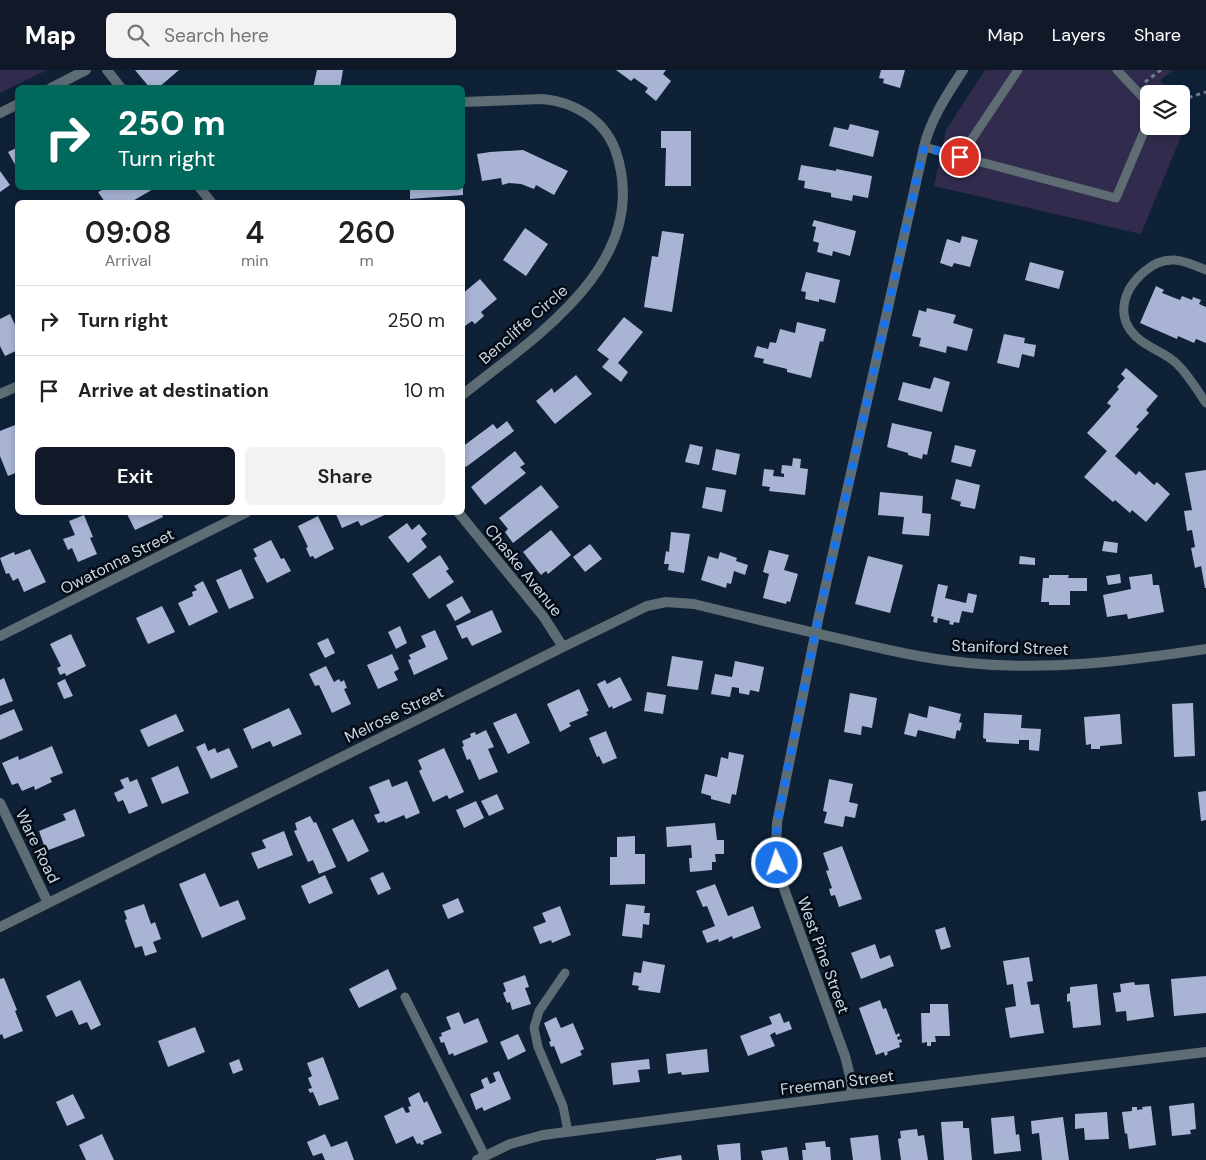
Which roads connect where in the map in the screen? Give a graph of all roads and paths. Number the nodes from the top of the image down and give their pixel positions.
1 (86, 70) edge
2 (107, 70) edge
3 (963, 70) edge
4 (1018, 70) edge
5 (1117, 70) edge
6 (57, 85) edge
7 (119, 85) edge
8 (1206, 92) edge
9 (1140, 94) edge
10 (1190, 97) edge
11 (465, 102) edge
12 (15, 106) edge
13 (0, 113) edge
14 (1143, 135) edge
15 (924, 147) junction
16 (960, 157) junction
17 (202, 190) edge
18 (209, 200) edge
19 (1206, 270) edge
20 (15, 387) edge
21 (465, 393) edge
22 (0, 394) edge
23 (1206, 403) edge
24 (241, 515) edge
25 (460, 515) edge
26 (815, 633) junction
27 (0, 636) edge
28 (563, 647) junction
29 (1206, 648) edge
30 (0, 803) edge
31 (48, 903) junction
32 (0, 927) edge
33 (564, 973) dead end
34 (405, 997) dead end
35 (1206, 1052) edge
36 (852, 1095) junction
37 (568, 1132) junction
38 (481, 1158) edge

1 - 6 street
2 - 7 street
3 - 15 street, West Pine Street
4 - 16 lane
5 - 9 lane
8 - 10 path
11 - 21 street, Bencliffe Circle
12 - 13 street
14 - 16 lane
15 - 16 lane
15 - 26 street, West Pine Street
17 - 18 street
19 - 23 lane
20 - 22 street
24 - 27 street, Owatonna Street
25 - 28 street, Chaske Avenue
26 - 28 street, Melrose Street
26 - 29 street, Staniford Street
26 - 36 street, West Pine Street
28 - 31 street, Melrose Street
30 - 31 street, Ware Road
31 - 32 street, Melrose Street
33 - 37 lane
34 - 38 lane
35 - 36 street, Freeman Street
36 - 37 street, Freeman Street
37 - 38 street, Freeman Street

